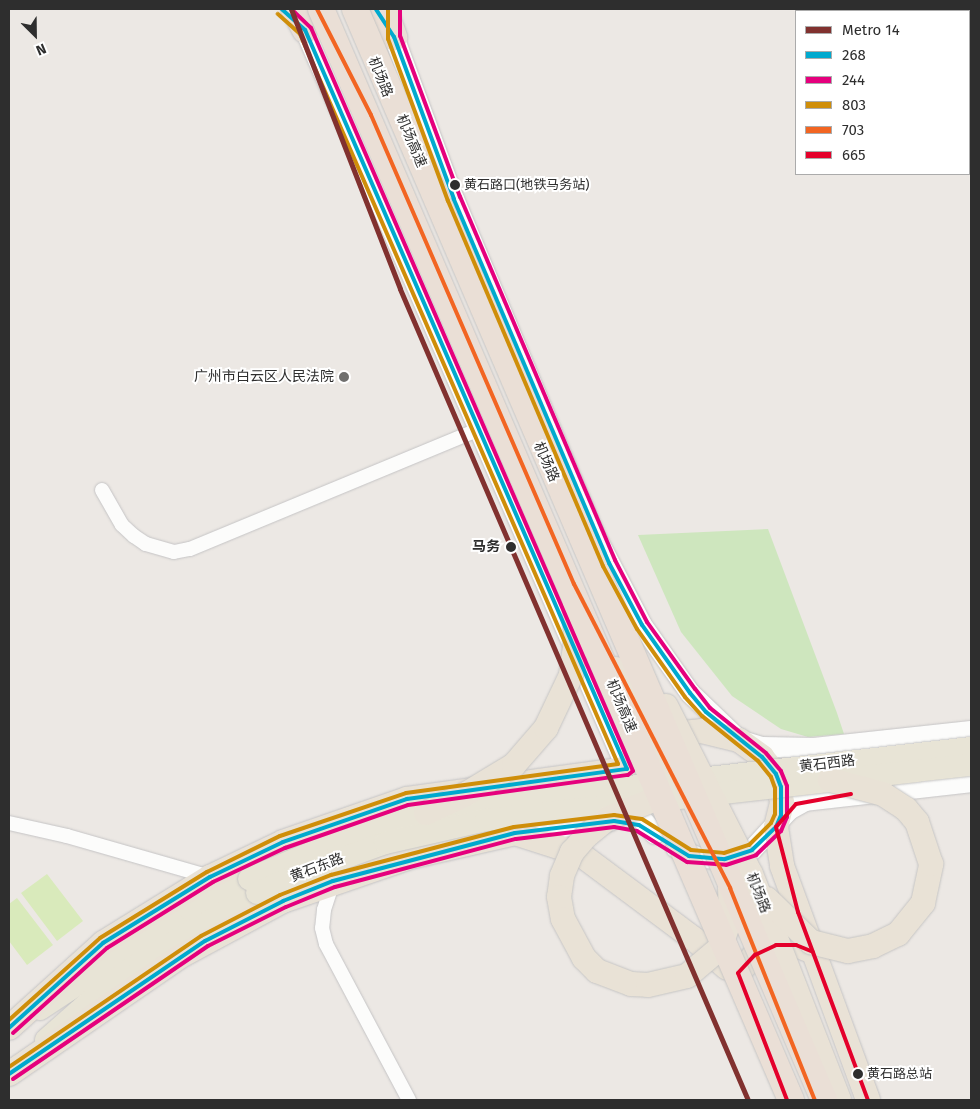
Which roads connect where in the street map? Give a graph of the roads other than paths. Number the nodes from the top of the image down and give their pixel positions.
1 (282, 9) edge
2 (321, 9) edge
3 (355, 9) edge
4 (376, 9) edge
5 (384, 9) edge
6 (394, 9) edge
7 (304, 14) edge
8 (394, 37) junction
9 (462, 298) junction
10 (478, 430) junction
11 (102, 490) dead end
12 (596, 537) junction
13 (538, 567) junction
14 (574, 584) junction
15 (971, 731) edge
16 (739, 740) junction
17 (870, 742) junction
18 (971, 748) edge
19 (971, 765) edge
20 (627, 770) junction
21 (579, 775) junction
22 (830, 780) junction
23 (971, 782) edge
24 (499, 785) junction
25 (653, 792) junction
26 (874, 792) junction
27 (426, 813) junction
28 (9, 823) edge
29 (583, 824) junction
30 (776, 827) junction
31 (515, 833) junction
32 (655, 834) junction
33 (689, 856) junction
34 (751, 874) junction
35 (210, 877) junction
36 (333, 881) junction
37 (253, 886) junction
38 (730, 888) junction
39 (814, 952) junction
40 (740, 979) junction
41 (9, 1029) edge
42 (15, 1069) edge
43 (410, 1100) edge
44 (787, 1100) edge
45 (791, 1100) edge
46 (815, 1100) edge
47 (824, 1100) edge
48 (839, 1100) edge
49 (868, 1100) edge

1 - 7 main road
2 - 45 highway, 机场高速, bridge
3 - 9 highway, 机场路
3 - 47 highway, 机场高速, bridge
4 - 8 main road
5 - 8 highway
6 - 8 main road
7 - 9 highway, 机场路
7 - 10 main road
8 - 12 main road
9 - 14 highway, 机场路
9 - 34 highway, 机场路, bridge
10 - 11 street
10 - 13 main road
12 - 13 main road
12 - 16 main road
13 - 20 main road
14 - 27 highway, bridge
14 - 38 highway, 机场路, bridge
15 - 17 main road
16 - 17 main road
16 - 20 highway
16 - 30 highway
17 - 26 main road
18 - 25 main road, 黄石西路, bridge
19 - 22 main road, 黄石西路, bridge
20 - 21 highway
20 - 32 main road
21 - 24 highway
21 - 29 highway
22 - 25 main road, 黄石西路, bridge
22 - 34 highway, bridge
23 - 26 main road
24 - 31 highway
24 - 35 highway
25 - 27 main road, 黄石东路, bridge
25 - 37 main road, 黄石东路, bridge
25 - 38 highway, bridge
26 - 30 main road
27 - 37 main road, 黄石东路, bridge
28 - 35 street
29 - 31 main road
29 - 32 main road
30 - 33 main road
30 - 39 highway
31 - 36 highway
31 - 40 highway
32 - 33 main road
33 - 40 main road
34 - 48 highway, 机场路, bridge
35 - 41 highway
36 - 42 highway
36 - 43 street
37 - 41 main road, 黄石东路
37 - 42 main road, 黄石东路
38 - 46 highway, 机场路, bridge
39 - 40 highway
39 - 49 highway
40 - 44 highway

